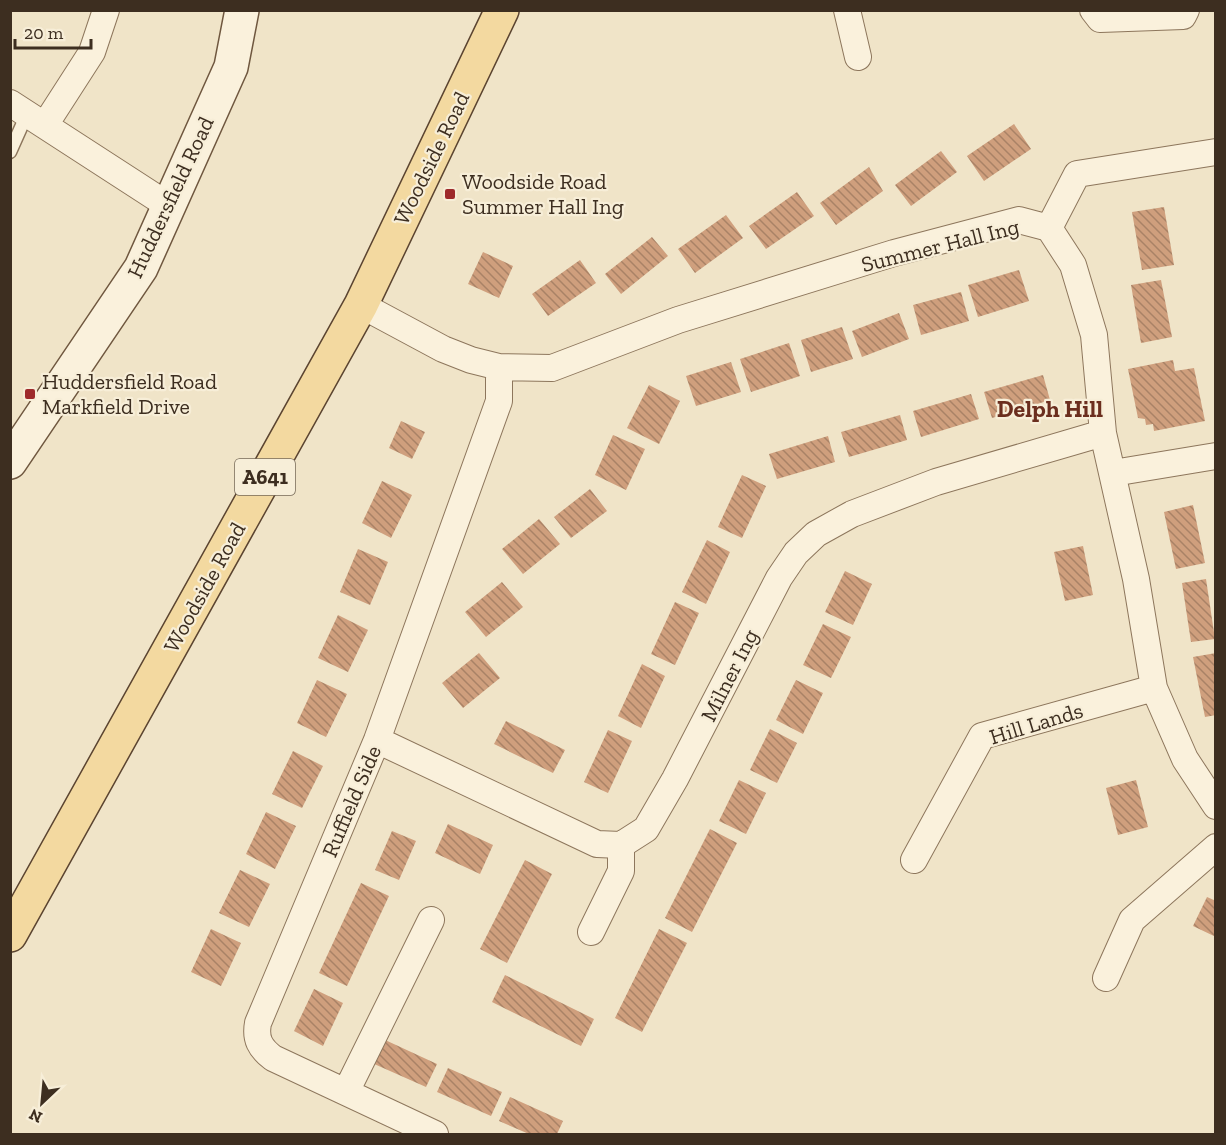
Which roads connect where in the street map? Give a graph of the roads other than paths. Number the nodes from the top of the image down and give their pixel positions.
1 (106, 10) edge
2 (242, 10) edge
3 (502, 10) edge
4 (847, 10) edge
5 (1093, 10) edge
6 (1185, 10) edge
7 (858, 57) dead end
8 (27, 114) edge
9 (10, 152) edge
10 (1215, 152) edge
11 (169, 206) junction
12 (1049, 228) junction
13 (361, 305) junction
14 (499, 367) junction
15 (1103, 433) junction
16 (1215, 456) edge
17 (10, 462) edge
18 (1113, 474) junction
19 (1154, 688) junction
20 (377, 740) junction
21 (1207, 779) edge
22 (1215, 806) edge
23 (621, 845) junction
24 (1215, 847) edge
25 (914, 860) dead end
26 (431, 920) dead end
27 (591, 932) dead end
28 (10, 935) edge
29 (1106, 978) dead end
30 (346, 1092) junction
31 (435, 1134) edge

1 - 8 street
2 - 11 main road, Huddersfield Road
3 - 13 main road, Woodside Road / A641
4 - 7 street
5 - 6 street
8 - 9 lane
8 - 11 street
10 - 12 street
11 - 17 main road, Huddersfield Road
12 - 14 street, Summer Hall Ing
12 - 15 street, Summer Hall Ing
13 - 14 street, Summer Hall Ing
13 - 28 main road, Woodside Road / A641
14 - 20 street, Ruffield Side
15 - 18 street, Summer Hall Ing
15 - 23 street, Milner Ing
16 - 18 street
18 - 19 street, Summer Hall Ing
19 - 21 street, Summer Hall Ing
19 - 25 street, Hill Lands
20 - 23 street
20 - 30 street, Ruffield Side
21 - 22 street, Summer Hall Ing
23 - 27 street
24 - 29 street
26 - 30 street
30 - 31 street, Ruffield Side

